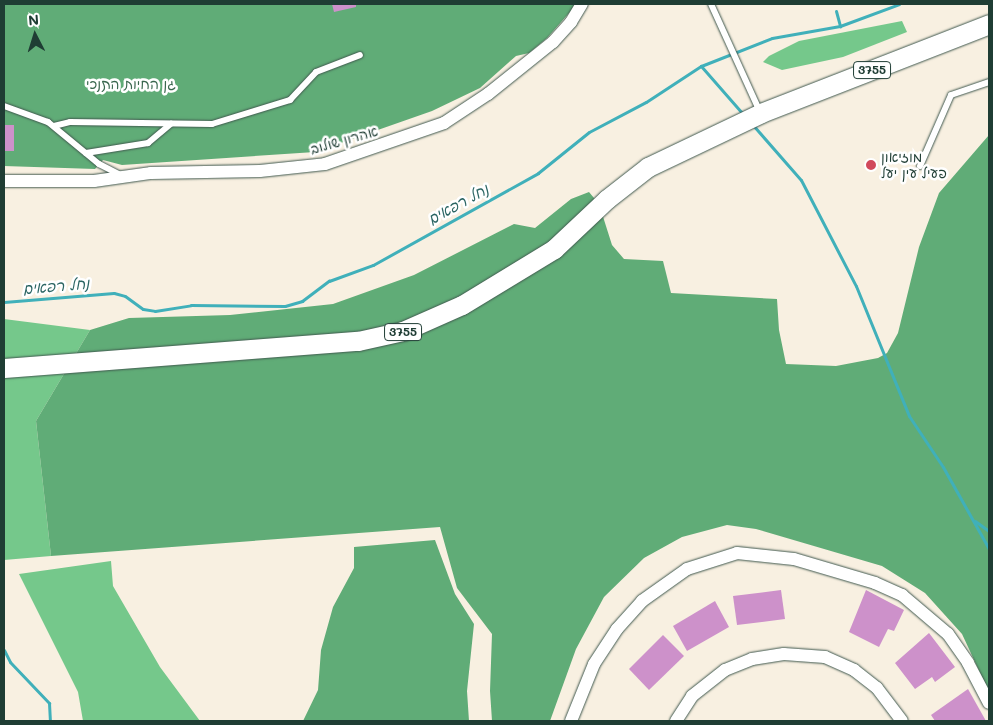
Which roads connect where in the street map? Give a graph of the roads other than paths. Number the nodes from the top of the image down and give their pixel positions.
1 (582, 4) edge
2 (711, 4) edge
3 (989, 24) edge
4 (360, 55) dead end
5 (989, 82) edge
6 (4, 106) edge
7 (752, 117) junction
8 (171, 124) junction
9 (54, 126) junction
10 (86, 153) junction
11 (920, 166) dead end
12 (124, 177) junction
13 (4, 181) edge
14 (4, 368) edge
15 (989, 703) edge
16 (571, 721) edge
17 (676, 721) edge
18 (902, 721) edge

1 - 12 street, אהרון שולוב
2 - 7 lane
3 - 7 main road, 3755
4 - 8 lane
5 - 11 lane
6 - 9 lane
7 - 14 main road, 3755
8 - 9 lane
8 - 10 lane
9 - 10 lane
10 - 12 lane
12 - 13 street, אהרון שולוב
15 - 16 street
17 - 18 street

